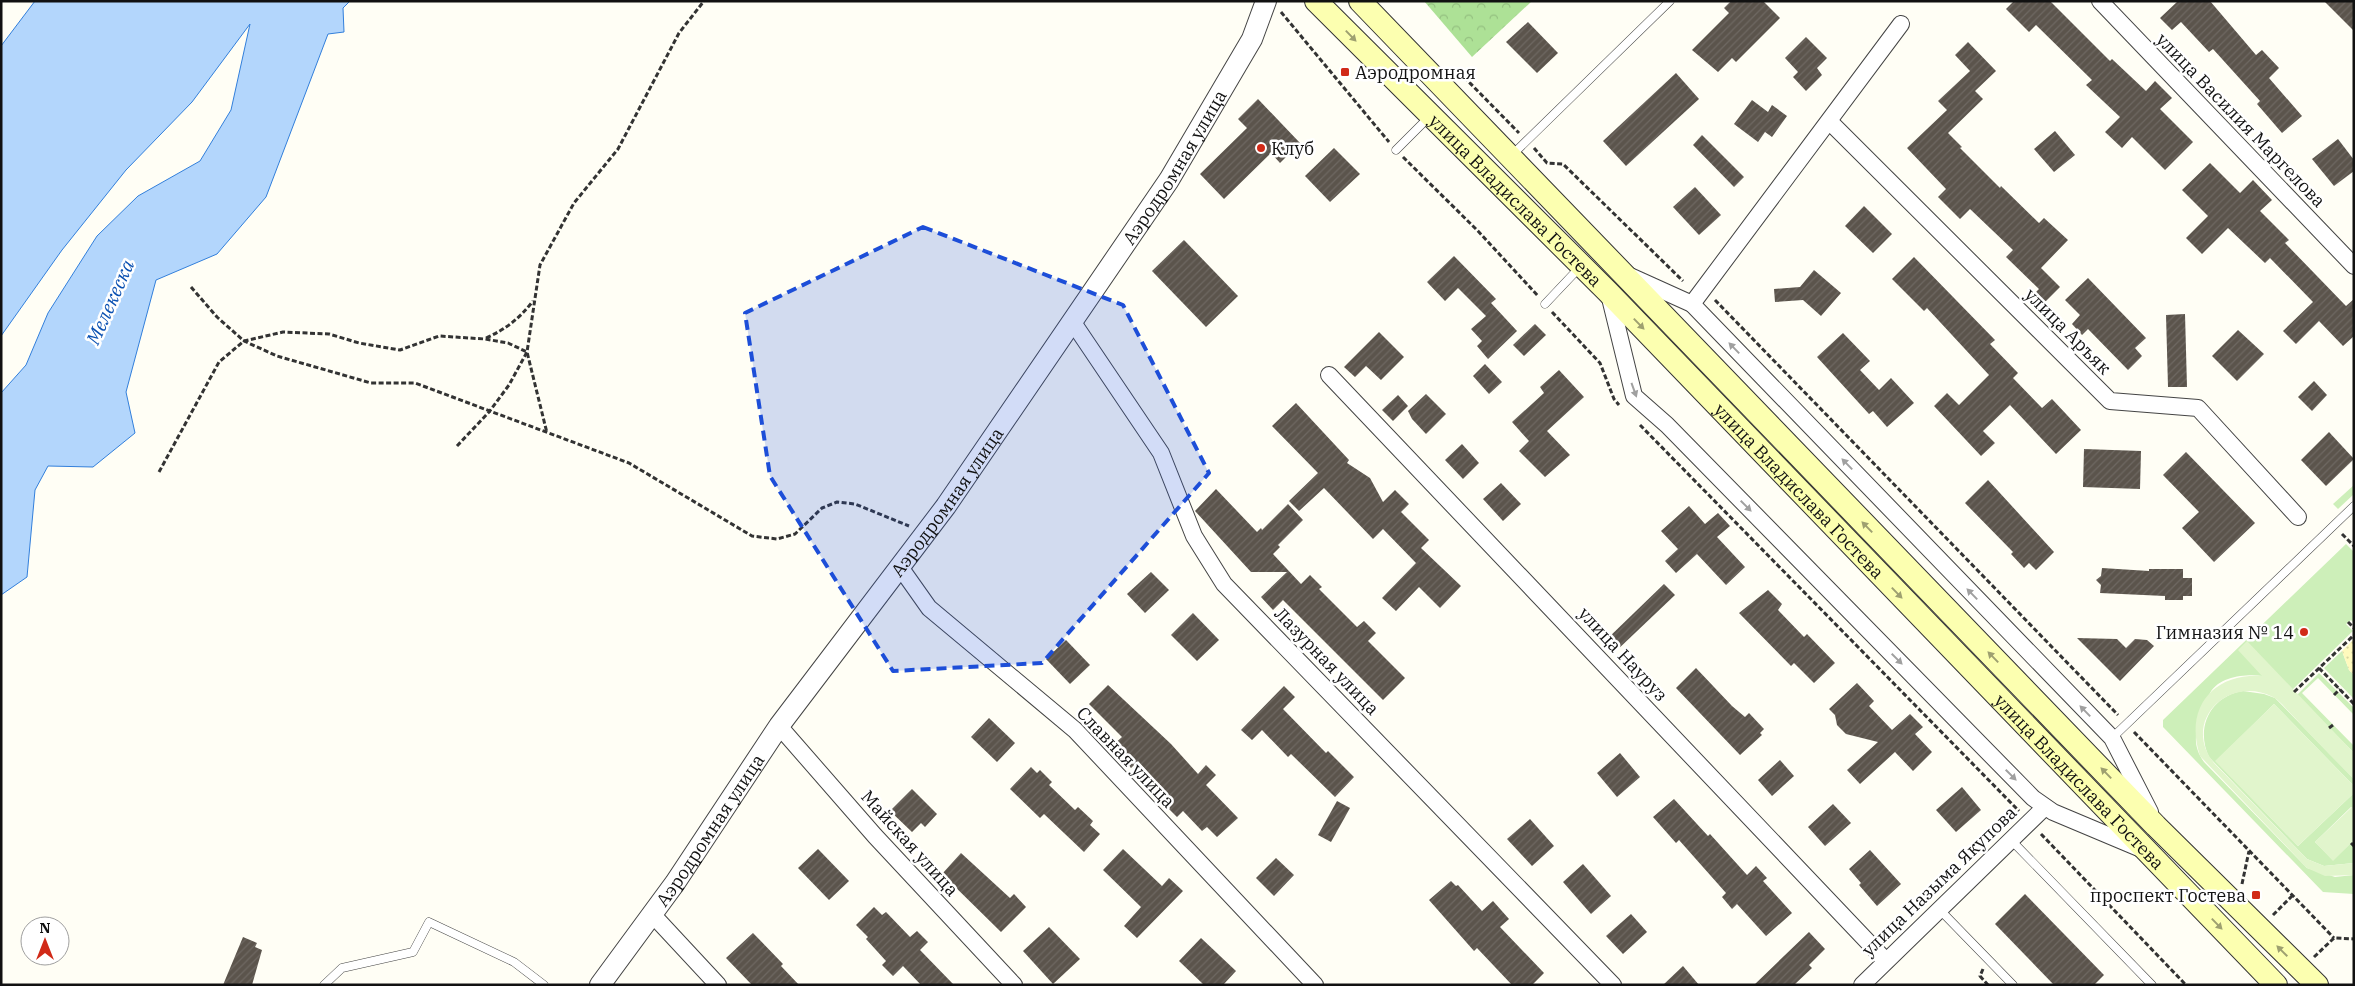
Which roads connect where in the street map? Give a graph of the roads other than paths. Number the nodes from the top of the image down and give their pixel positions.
1 (1266, 1) edge
2 (1316, 1) edge
3 (1360, 1) edge
4 (1670, 1) edge
5 (2100, 1) edge
6 (1902, 24) dead end
7 (1430, 115) junction
8 (1830, 122) junction
9 (1396, 150) dead end
10 (1510, 157) junction
11 (1581, 266) junction
12 (2354, 266) edge
13 (1620, 272) junction
14 (1608, 292) junction
15 (1545, 304) dead end
16 (1692, 304) junction
17 (1072, 321) junction
18 (1329, 375) dead end
19 (2354, 506) edge
20 (2298, 517) dead end
21 (900, 567) junction
22 (779, 726) junction
23 (2112, 738) junction
24 (2045, 806) junction
25 (2156, 826) junction
26 (2011, 840) junction
27 (2145, 850) junction
28 (1939, 909) junction
29 (652, 914) junction
30 (1886, 961) junction
31 (324, 985) edge
32 (544, 985) edge
33 (600, 985) edge
34 (718, 985) edge
35 (1014, 985) edge
36 (1315, 985) edge
37 (1613, 985) edge
38 (1862, 985) edge
39 (2013, 985) edge
40 (2152, 985) edge
41 (2276, 985) edge
42 (2317, 985) edge

1 - 17 street, Аэродромная улица
2 -> 7 main road, улица Владислава Гостева
3 - 10 main road, улица Владислава Гостева
4 - 10 lane
5 - 12 street, улица Василия Маргелова
6 - 8 street
7 - 9 lane
7 - 11 main road, улица Владислава Гостева
8 - 16 street
8 - 20 street, улица Аръяк
10 - 13 main road, улица Владислава Гостева
11 - 14 main road, улица Владислава Гостева
11 - 15 lane
13 - 16 street
25 -> 13 main road, улица Владислава Гостева
14 -> 24 street
14 -> 27 main road, улица Владислава Гостева
23 -> 16 street
17 - 21 street, Аэродромная улица
17 - 37 street, Лазурная улица
18 - 30 street, улица Науруз
19 - 23 lane
21 - 22 street, Аэродромная улица
21 - 36 street, Славная улица
22 - 29 street, Аэродромная улица
22 - 35 street, Майская улица
23 - 25 street
24 - 26 street, улица Назыма Якупова
24 - 27 street
42 -> 25 main road, улица Владислава Гостева
26 - 28 street, улица Назыма Якупова
26 - 40 lane
27 -> 41 main road, улица Владислава Гостева
28 - 30 street, улица Назыма Якупова
28 - 39 lane
29 - 33 street, Аэродромная улица
29 - 34 street
30 - 38 street, улица Назыма Якупова
31 - 32 lane

